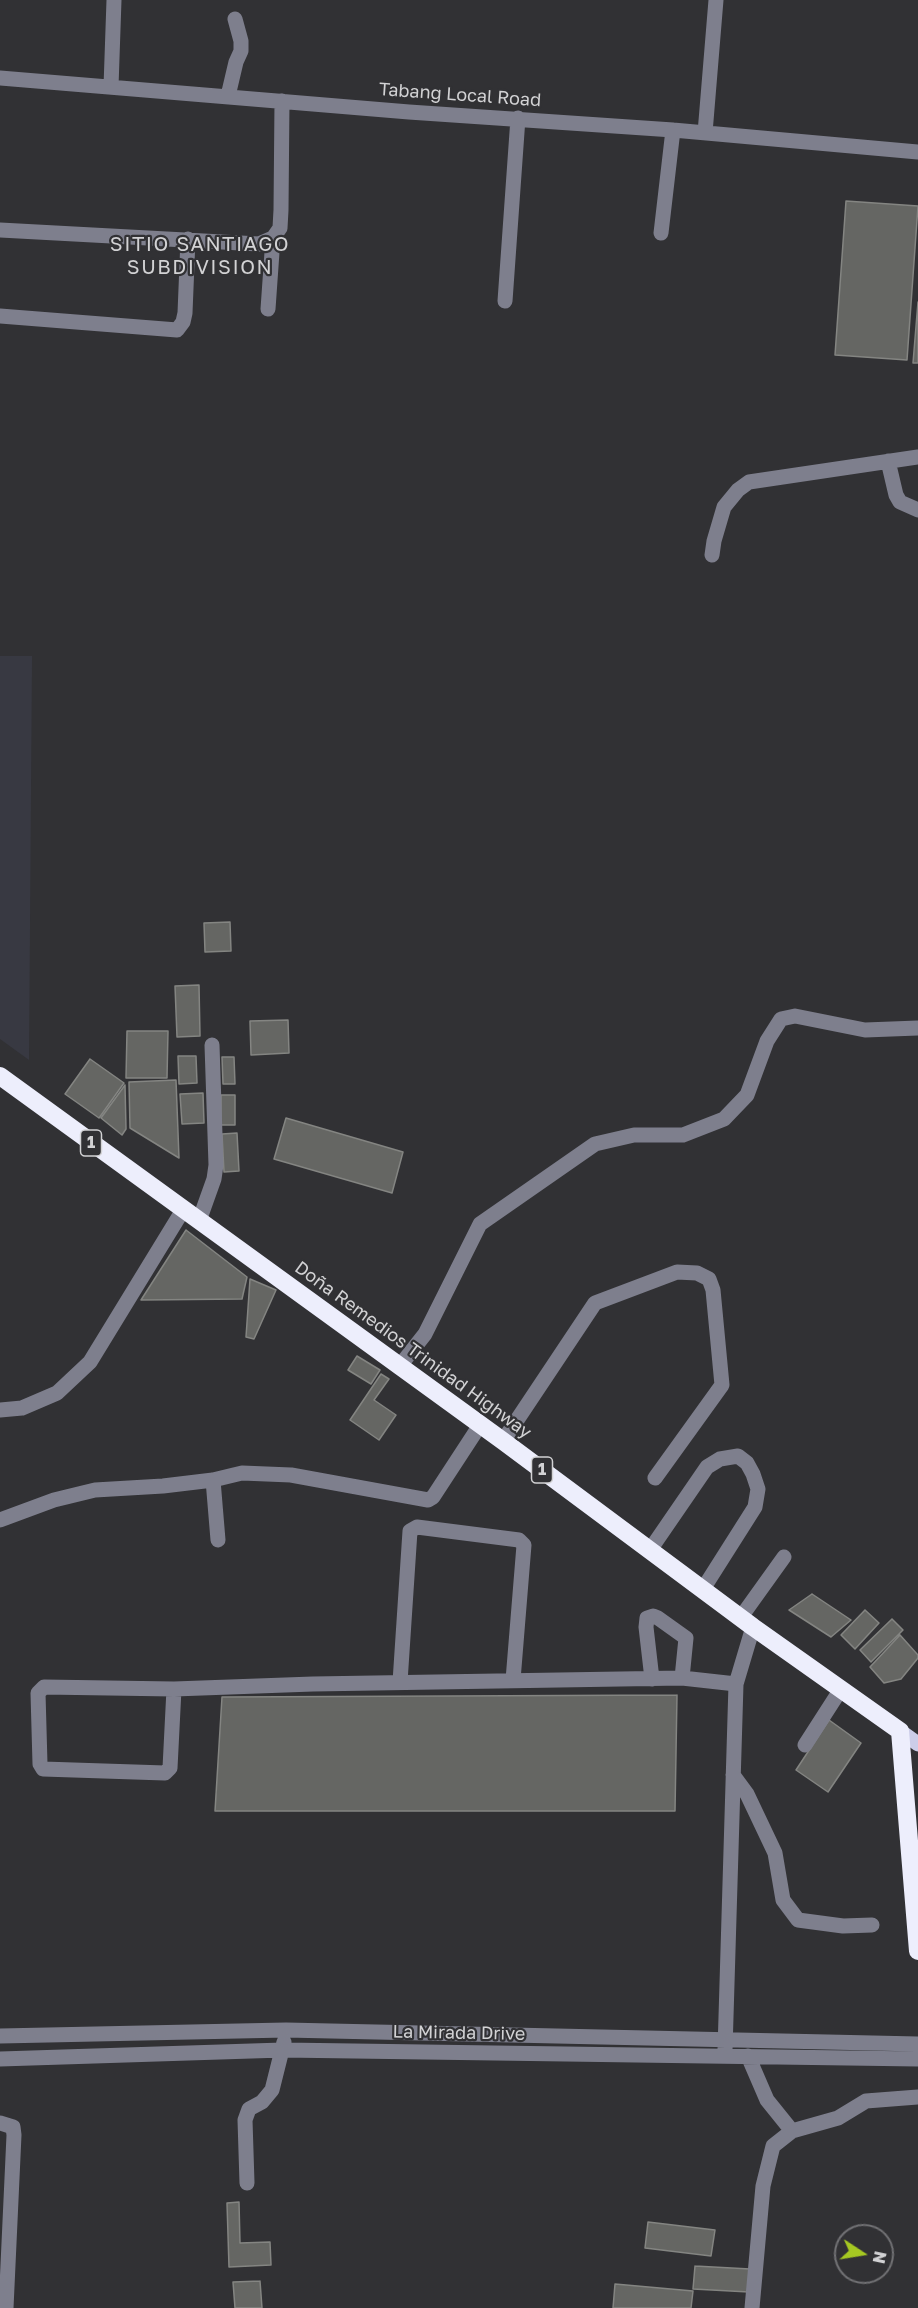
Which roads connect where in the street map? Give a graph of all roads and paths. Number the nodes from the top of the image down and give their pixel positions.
1 (114, 0) edge
2 (716, 0) edge
3 (235, 19) dead end
4 (0, 78) edge
5 (111, 87) junction
6 (228, 96) junction
7 (282, 101) junction
8 (518, 118) junction
9 (673, 130) junction
10 (705, 133) junction
11 (918, 152) edge
12 (0, 230) edge
13 (662, 233) dead end
14 (273, 238) junction
15 (188, 239) junction
16 (505, 301) dead end
17 (267, 309) dead end
18 (0, 316) edge
19 (918, 457) edge
20 (888, 461) junction
21 (918, 510) edge
22 (712, 555) dead end
23 (918, 1028) edge
24 (212, 1045) dead end
25 (0, 1076) edge
26 (183, 1210) junction
27 (198, 1221) junction
28 (399, 1366) junction
29 (0, 1410) edge
30 (480, 1425) junction
31 (503, 1441) junction
32 (655, 1478) dead end
33 (213, 1480) junction
34 (0, 1520) edge
35 (218, 1540) dead end
36 (650, 1550) junction
37 (784, 1557) dead end
38 (704, 1589) junction
39 (747, 1622) junction
40 (682, 1678) junction
41 (652, 1679) junction
42 (513, 1680) junction
43 (400, 1682) junction
44 (736, 1684) junction
45 (174, 1689) junction
46 (841, 1689) junction
47 (900, 1731) junction
48 (918, 1744) edge
49 (805, 1745) dead end
50 (733, 1775) junction
51 (872, 1925) dead end
52 (918, 1948) edge
53 (285, 2030) junction
54 (78, 2033) junction
55 (0, 2036) edge
56 (725, 2040) junction
57 (918, 2044) edge
58 (283, 2050) junction
59 (876, 2050) junction
60 (79, 2056) junction
61 (726, 2056) junction
62 (748, 2056) junction
63 (0, 2059) edge
64 (918, 2059) edge
65 (918, 2097) edge
66 (6, 2125) edge
67 (792, 2131) junction
68 (248, 2184) dead end
69 (6, 2240) edge
70 (6, 2308) edge
71 (752, 2308) edge

1 - 5 street
2 - 10 street
3 - 6 street
4 - 5 street, Tabang Local Road
5 - 6 street, Tabang Local Road
6 - 7 street, Tabang Local Road
7 - 8 street, Tabang Local Road
7 - 14 street
8 - 9 street, Tabang Local Road
8 - 16 street
9 - 10 street, Tabang Local Road
9 - 13 street
10 - 11 street, Tabang Local Road
12 - 15 street
14 - 15 street
14 - 17 street
15 - 18 street
19 - 20 street
20 - 21 street
20 - 22 street
23 - 28 street
24 - 27 street
25 - 26 highway, Doña Remedios Trinidad Highway / 1
26 - 27 highway, Doña Remedios Trinidad Highway / 1
26 - 29 street
27 - 28 highway, Doña Remedios Trinidad Highway / 1
28 - 30 highway, Doña Remedios Trinidad Highway / 1
30 - 31 highway, Doña Remedios Trinidad Highway / 1
30 - 33 street
31 - 32 street
31 - 36 highway, Doña Remedios Trinidad Highway / 1
33 - 34 street
33 - 35 street
36 - 38 highway, Doña Remedios Trinidad Highway / 1
36 - 38 street
37 - 39 street
38 - 39 highway, Doña Remedios Trinidad Highway / 1
39 - 44 street
39 - 46 highway, Doña Remedios Trinidad Highway / 1
40 - 41 street
40 - 41 street
40 - 44 street
41 - 42 street
42 - 43 street
42 - 43 street
43 - 45 street
44 - 50 street
45 - 45 street
46 - 47 highway, Doña Remedios Trinidad Highway / 1
46 - 49 street
47 - 48 main road, Doña Remedios Trinidad Highway / 1
47 - 52 highway
50 - 51 street
50 - 56 street
53 - 54 street, La Mirada Drive
53 - 56 street, La Mirada Drive
53 - 58 street
54 - 55 street, La Mirada Drive
54 - 60 street
56 - 59 street, La Mirada Drive
56 - 61 street
57 - 59 street, La Mirada Drive
58 - 60 street, La Mirada Drive
58 - 61 street, La Mirada Drive
58 - 68 street
59 - 62 street, La Mirada Drive
59 - 64 street, La Mirada Drive
60 - 63 street, La Mirada Drive
61 - 62 street, La Mirada Drive
62 - 67 street
65 - 67 street
66 - 69 street
67 - 71 street
69 - 70 street

